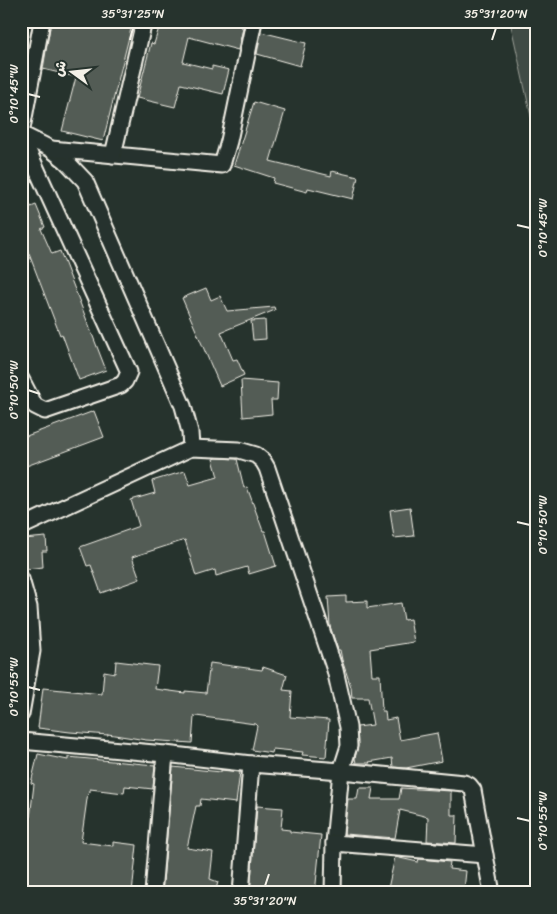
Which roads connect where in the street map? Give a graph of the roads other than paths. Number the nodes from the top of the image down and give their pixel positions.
1 (42, 21) edge
2 (144, 21) edge
3 (254, 21) edge
4 (21, 134) edge
5 (51, 149) junction
6 (113, 155) junction
7 (21, 379) edge
8 (192, 448) junction
9 (21, 527) edge
10 (21, 579) edge
11 (21, 714) edge
12 (21, 741) edge
13 (165, 754) junction
14 (251, 764) junction
15 (341, 770) junction
16 (334, 843) junction
17 (485, 855) junction
18 (153, 893) edge
19 (241, 893) edge
20 (333, 893) edge
21 (492, 893) edge

1 - 4 street
2 - 6 street
3 - 6 street
4 - 5 street
4 - 7 street
5 - 6 street
5 - 8 street
8 - 9 street
8 - 15 street
10 - 11 street
12 - 13 street
13 - 14 street
13 - 18 street
14 - 15 street
14 - 19 street
15 - 16 street
15 - 17 street
16 - 17 street
16 - 20 street
17 - 21 street

